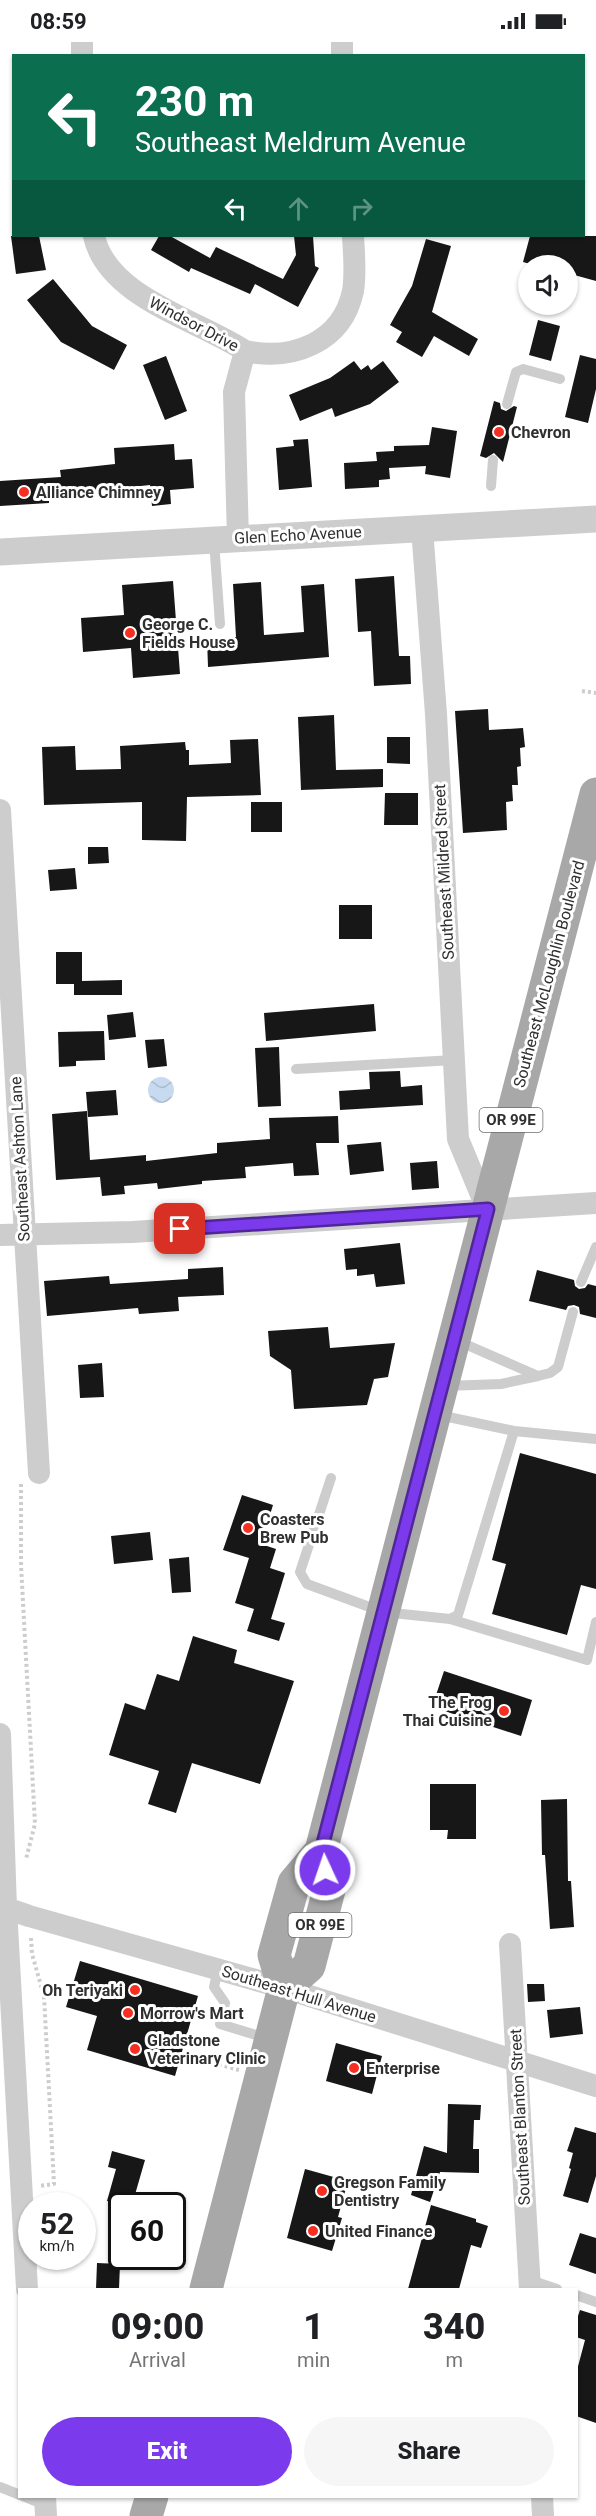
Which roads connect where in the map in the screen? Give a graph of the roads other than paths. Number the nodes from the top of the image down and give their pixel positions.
1 (94, 237) edge
2 (353, 237) edge
3 (245, 351) junction
4 (560, 378) dead end
5 (507, 404) dead end
6 (493, 460) dead end
7 (491, 486) dead end
8 (596, 519) edge
9 (422, 528) junction
10 (226, 539) junction
11 (0, 552) edge
12 (220, 624) dead end
13 (596, 794) edge
14 (0, 810) edge
15 (454, 1060) junction
16 (296, 1069) dead end
17 (596, 1203) edge
18 (488, 1209) junction
19 (24, 1234) junction
20 (0, 1235) edge
21 (596, 1248) edge
22 (581, 1282) dead end
23 (573, 1312) dead end
24 (454, 1339) junction
25 (538, 1376) junction
26 (438, 1400) junction
27 (514, 1431) junction
28 (596, 1439) edge
29 (30, 1477) road end
30 (331, 1478) dead end
31 (382, 1612) junction
32 (450, 1619) junction
33 (596, 1622) edge
34 (0, 1734) edge
35 (3, 1907) edge
36 (510, 1944) dead end
37 (218, 1970) junction
38 (284, 1988) junction
39 (271, 2040) junction
40 (517, 2062) junction
41 (596, 2086) edge
42 (530, 2284) edge
43 (27, 2288) edge
44 (206, 2288) edge
45 (552, 2288) edge
46 (578, 2296) edge
47 (596, 2302) edge
48 (0, 2487) edge
49 (18, 2494) edge
50 (28, 2498) edge
51 (151, 2498) edge
52 (542, 2498) edge
53 (45, 2506) edge
54 (146, 2516) edge
55 (543, 2516) edge

1 - 3 street, Windsor Drive
2 - 3 street
3 - 10 street, Windsor Drive
4 - 5 lane
6 - 7 lane
8 - 9 street, Glen Echo Avenue
9 - 10 street, Glen Echo Avenue
9 - 15 street, Southeast Mildred Street
10 - 11 street, Glen Echo Avenue
10 - 12 lane
13 - 18 main road, Southeast McLoughlin Boulevard / OR 99E
14 - 19 street, Southeast Ashton Lane
15 - 16 lane
15 - 18 street, Southeast Mildred Street
17 - 18 street
18 - 19 street
18 - 24 main road, Southeast McLoughlin Boulevard / OR 99E
19 - 20 street
19 - 29 street, Southeast Ashton Lane
21 - 22 lane
23 - 25 lane
24 - 25 lane
24 - 26 main road, Southeast McLoughlin Boulevard / OR 99E
25 - 26 lane
26 - 27 lane
26 - 31 main road, Southeast McLoughlin Boulevard / OR 99E
27 - 28 lane
27 - 32 lane
30 - 31 lane
31 - 32 lane
31 - 38 main road, Southeast McLoughlin Boulevard / OR 99E
32 - 33 lane
34 - 35 street
35 - 37 street, Southeast Hull Avenue
35 - 43 street
36 - 40 street, Southeast Blanton Street
37 - 38 street, Southeast Hull Avenue
37 - 39 lane
38 - 39 main road
38 - 40 street, Southeast Hull Avenue
39 - 44 main road
40 - 41 street, Southeast Hull Avenue
40 - 42 street, Southeast Blanton Street
42 - 45 lane
46 - 47 lane
48 - 49 lane
50 - 53 lane
51 - 54 main road
52 - 55 street

